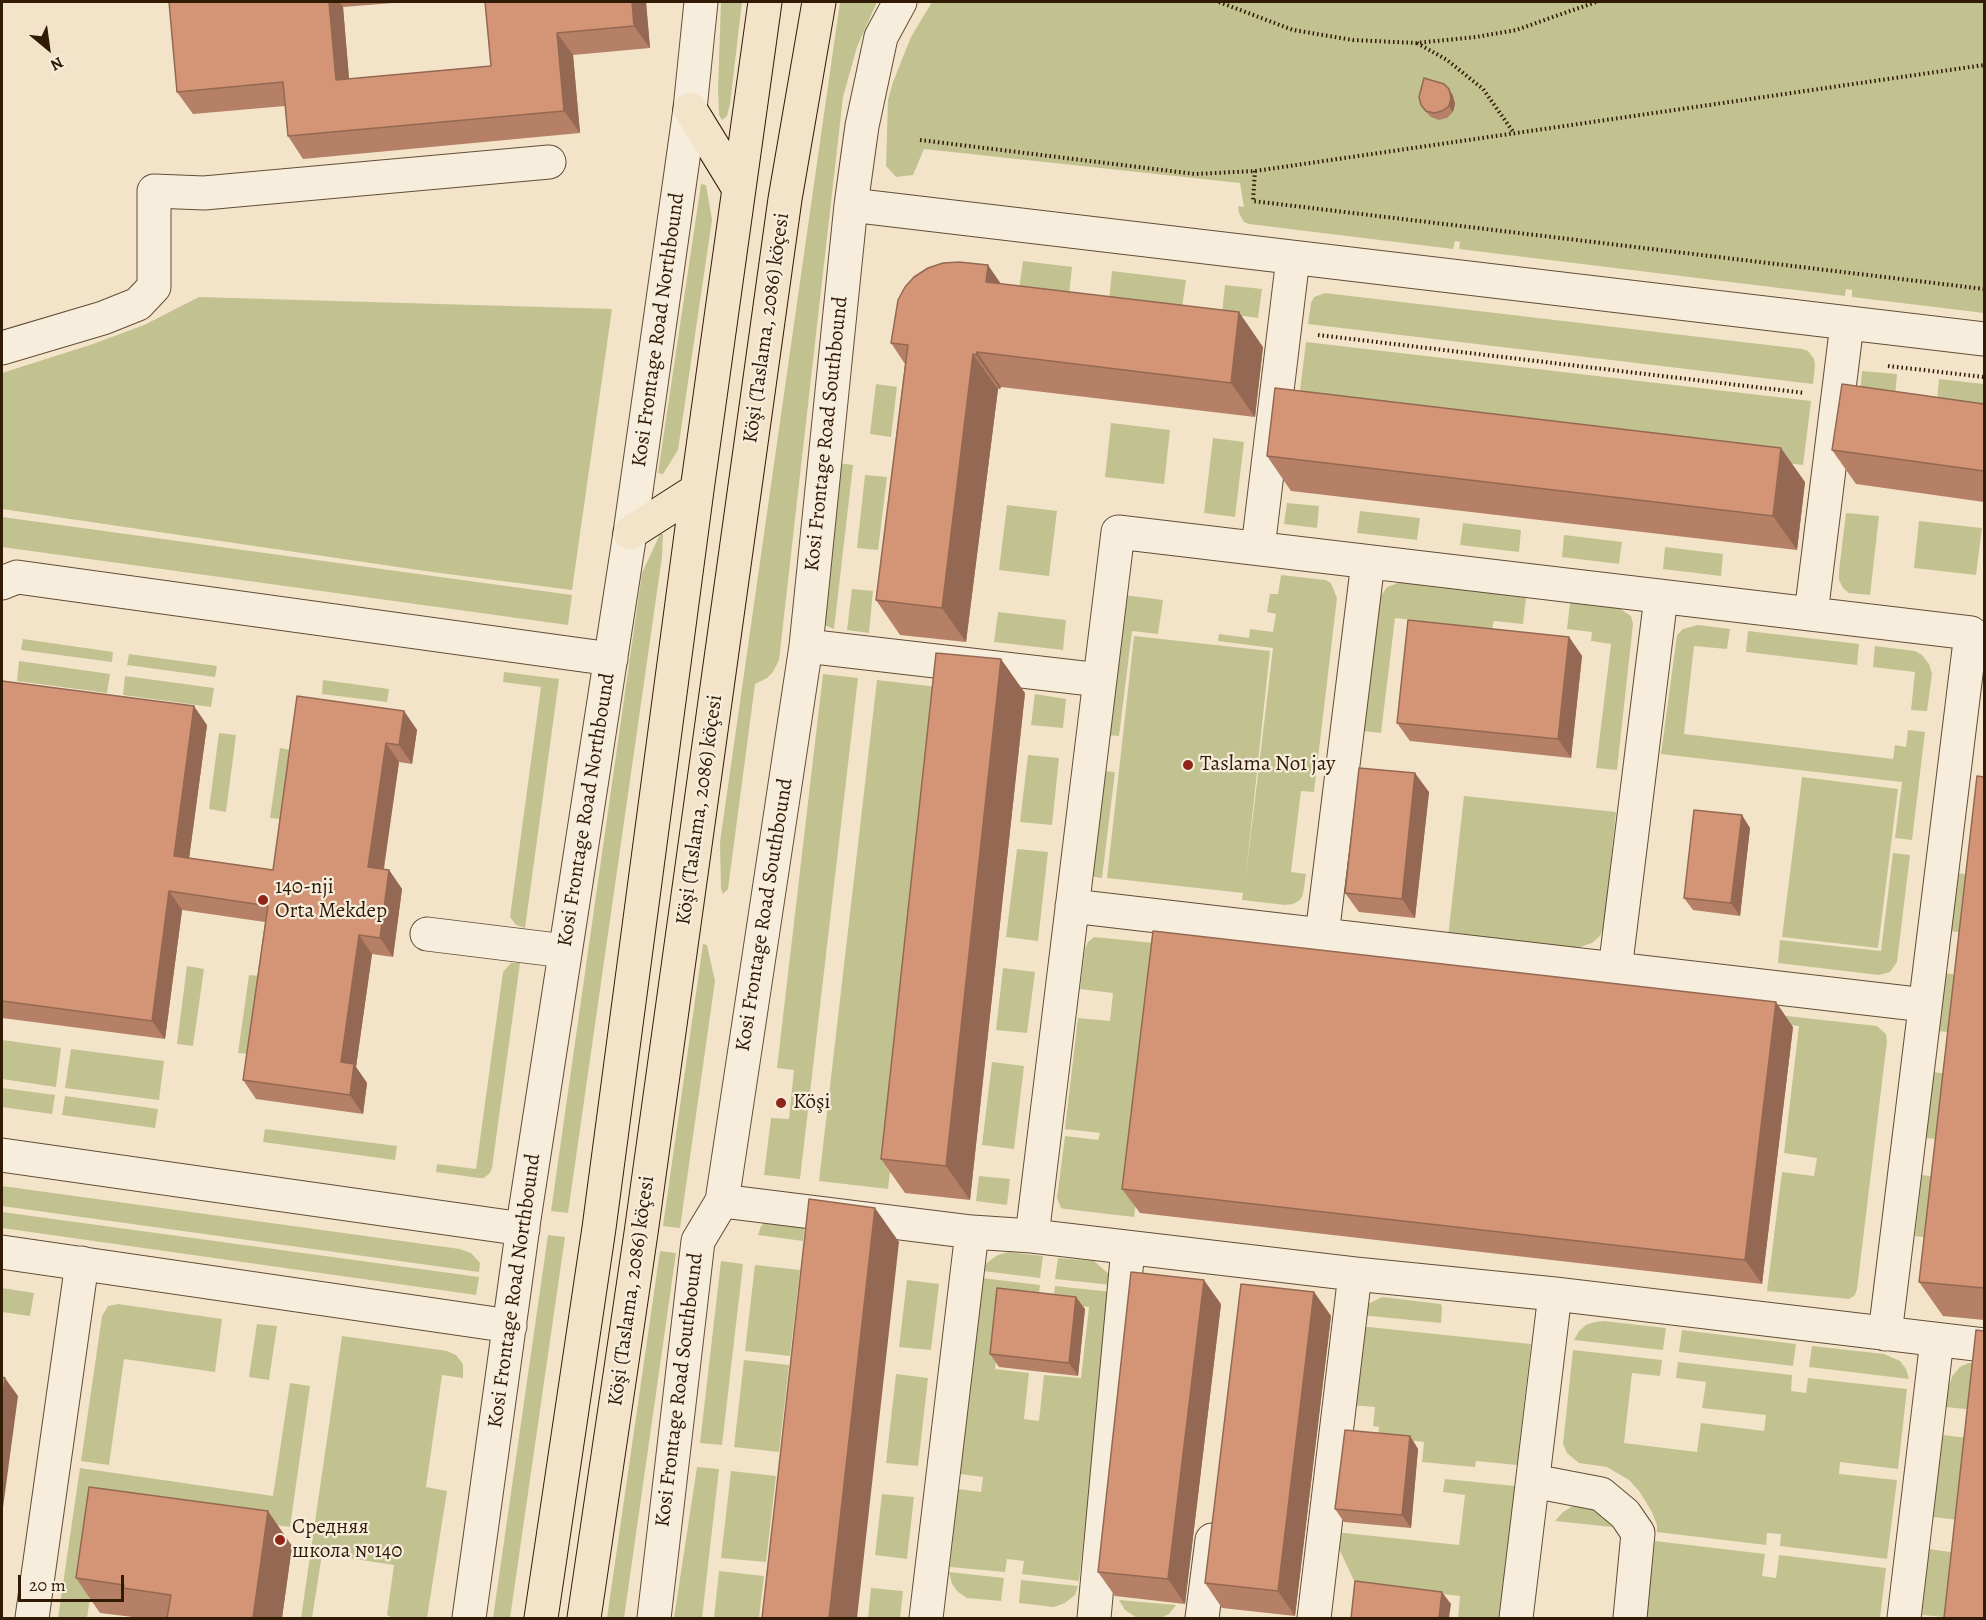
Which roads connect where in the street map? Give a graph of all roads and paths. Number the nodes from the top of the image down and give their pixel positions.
1 (701, 2) edge
2 (765, 2) edge
3 (819, 2) edge
4 (900, 2) edge
5 (1219, 2) edge
6 (1596, 2) edge
7 (1416, 43) junction
8 (1984, 65) edge
9 (690, 109) junction
10 (1514, 133) junction
11 (920, 140) dead end
12 (549, 162) dead end
13 (1255, 171) junction
14 (739, 189) junction
15 (850, 205) junction
16 (1293, 258) junction
17 (1984, 289) edge
18 (1847, 324) junction
19 (1284, 331) junction
20 (1984, 339) edge
21 (2, 348) edge
22 (1842, 360) junction
23 (1984, 377) edge
24 (1838, 397) junction
25 (697, 490) junction
26 (630, 533) junction
27 (1258, 548) junction
28 (1368, 561) junction
29 (2, 583) edge
30 (1661, 597) junction
31 (1811, 614) junction
32 (806, 646) junction
33 (611, 659) junction
34 (1100, 680) junction
35 (1953, 784) junction
36 (1984, 787) edge
37 (1072, 906) junction
38 (427, 934) dead end
39 (1322, 935) junction
40 (566, 951) junction
41 (1616, 970) junction
42 (1925, 1005) junction
43 (2, 1155) edge
44 (723, 1202) junction
45 (523, 1229) junction
46 (972, 1232) junction
47 (1032, 1236) junction
48 (1128, 1248) junction
49 (2, 1252) edge
50 (1245, 1261) junction
51 (82, 1263) junction
52 (1355, 1274) junction
53 (1555, 1294) junction
54 (1241, 1296) edge
55 (510, 1326) junction
56 (1885, 1334) junction
57 (1937, 1340) junction
58 (1984, 1345) edge
59 (1533, 1481) junction
60 (1215, 1515) edge
61 (32, 1618) edge
62 (469, 1618) edge
63 (541, 1618) edge
64 (584, 1618) edge
65 (654, 1618) edge
66 (935, 1618) edge
67 (1094, 1618) edge
68 (1202, 1618) edge
69 (1314, 1618) edge
70 (1516, 1618) edge
71 (1630, 1618) edge
72 (1904, 1618) edge

1 - 9 street, Kosi Frontage Road Northbound
2 - 14 main road, Köşi (Taslama, 2086) köçesi
3 - 64 main road, Köşi (Taslama, 2086) köçesi
4 - 15 street, Kosi Frontage Road Southbound
5 - 7 path
6 - 7 path
7 - 10 path
8 - 10 path
9 - 14 main road
9 - 26 street, Kosi Frontage Road Northbound
10 - 13 path
11 - 13 path
12 - 21 street
13 - 17 path
14 - 25 main road, Köşi (Taslama, 2086) köçesi
15 - 16 street
15 - 32 street, Kosi Frontage Road Southbound
16 - 18 street
16 - 19 street
18 - 20 street
18 - 22 street
19 - 24 path
19 - 27 street
22 - 23 path
22 - 24 street
24 - 31 street
25 - 26 main road
25 - 63 main road, Köşi (Taslama, 2086) köçesi
26 - 33 street, Kosi Frontage Road Northbound
27 - 28 street
27 - 34 street
28 - 30 street
28 - 39 street
29 - 33 street
30 - 31 street
30 - 41 street
31 - 35 street
32 - 34 street
32 - 44 street, Kosi Frontage Road Southbound
33 - 40 street, Kosi Frontage Road Northbound
34 - 37 street
35 - 36 street
35 - 42 street
37 - 39 street
37 - 47 street
38 - 40 street
39 - 41 street
40 - 45 street, Kosi Frontage Road Northbound
41 - 42 street
42 - 56 street
43 - 45 street
44 - 46 street
44 - 65 street, Kosi Frontage Road Southbound
45 - 55 street, Kosi Frontage Road Northbound
46 - 47 street
46 - 66 street
47 - 48 street
48 - 50 street
48 - 67 street
49 - 51 street
50 - 52 street
50 - 54 street
51 - 55 street
51 - 61 street
52 - 53 street
52 - 69 street
53 - 56 street
53 - 59 street
55 - 62 street, Kosi Frontage Road Northbound
56 - 57 street
57 - 58 street
57 - 72 street
59 - 70 street
59 - 71 street
60 - 68 street

